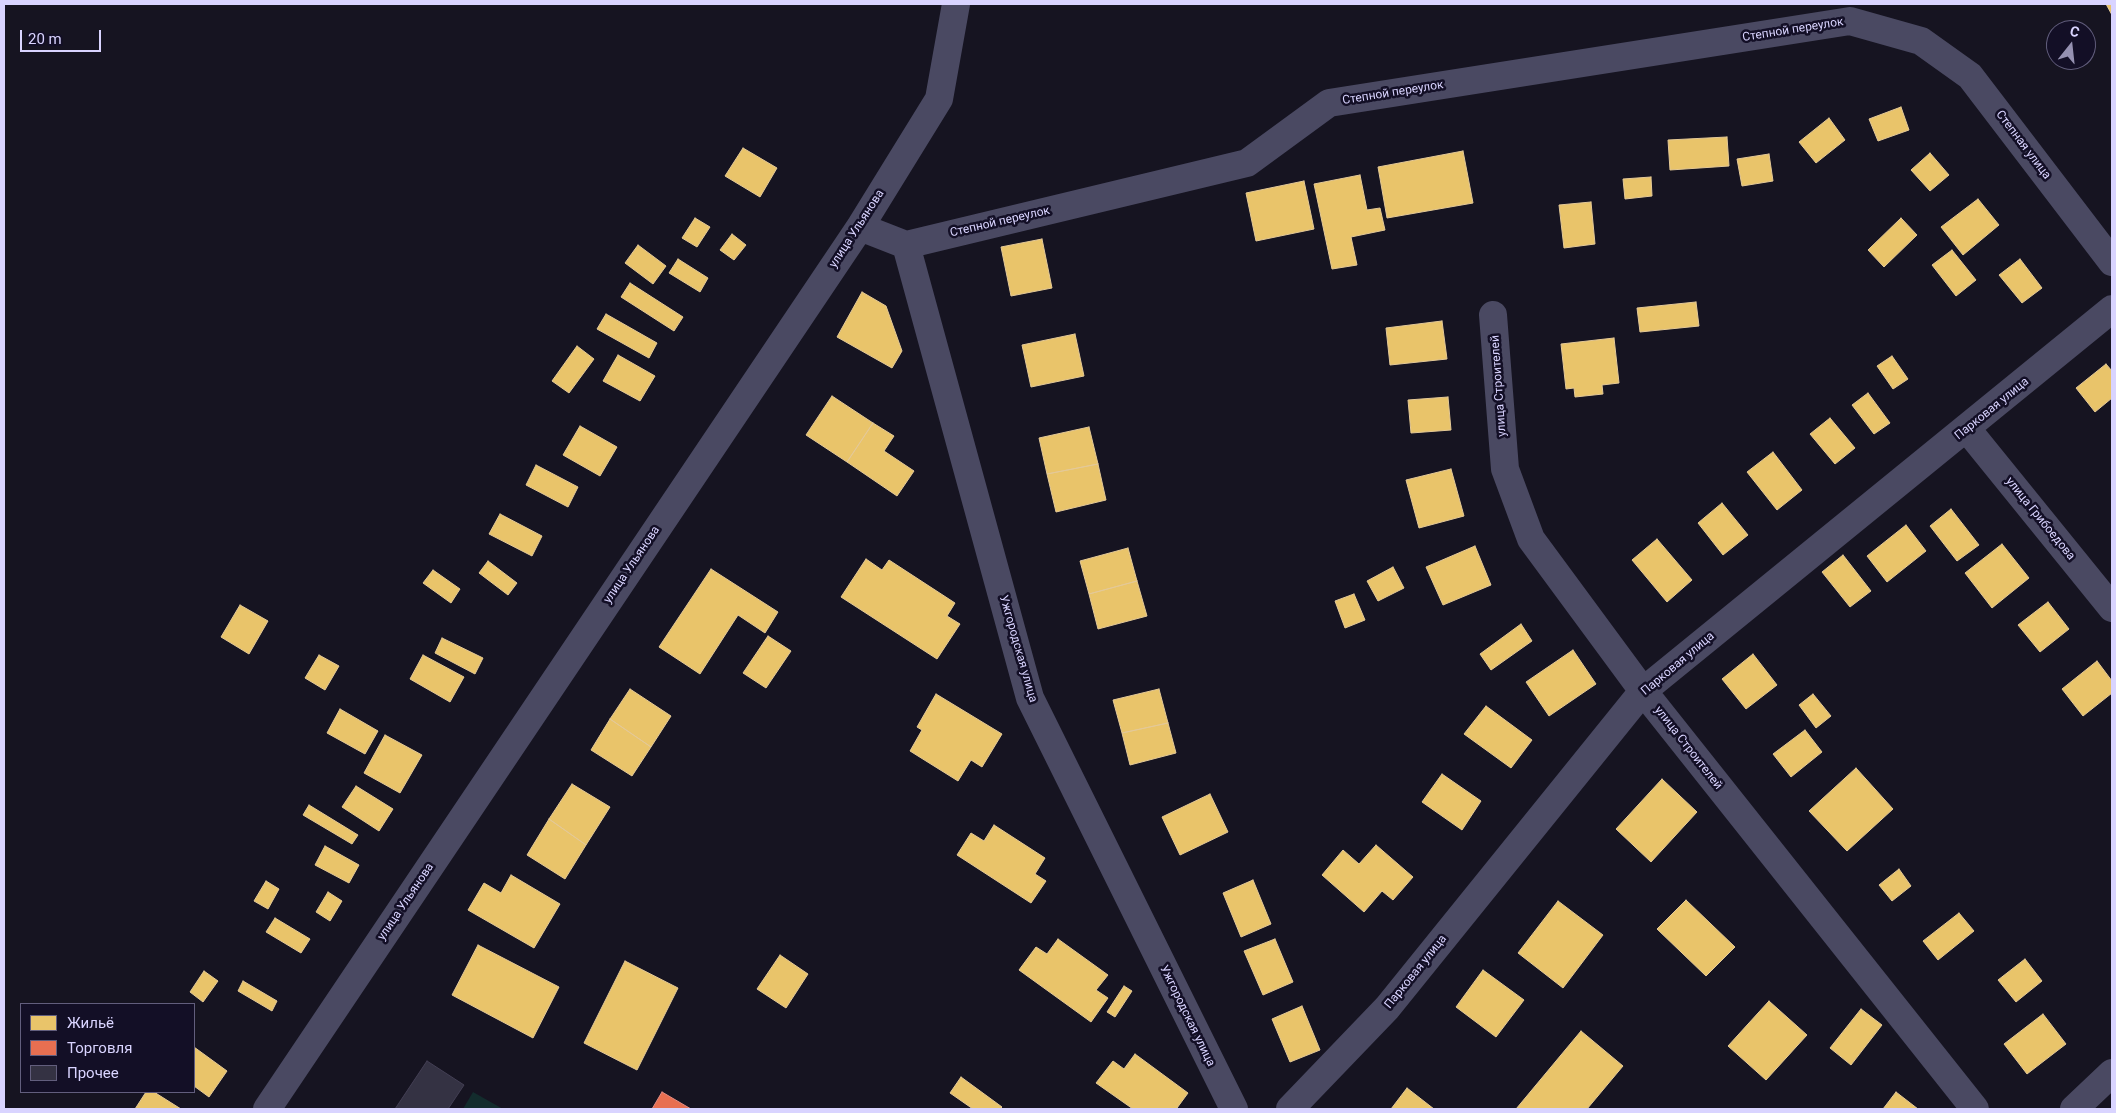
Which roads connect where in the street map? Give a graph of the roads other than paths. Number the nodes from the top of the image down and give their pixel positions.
1 (956, 4) edge
2 (1921, 41) joint
3 (860, 227) junction
4 (906, 245) junction
5 (2112, 262) edge
6 (2112, 309) edge
7 (1494, 315) dead end
8 (1967, 429) junction
9 (2112, 608) edge
10 (1643, 691) junction
11 (2112, 1073) edge
12 (267, 1109) edge
13 (1234, 1109) edge
14 (1290, 1109) edge
15 (1975, 1109) edge
16 (2074, 1109) edge

1 - 3 street, улица Ульянова
2 - 4 street, Степной переулок
2 - 5 street, Степная улица
3 - 4 street
3 - 12 street, улица Ульянова
4 - 13 street, Ужгородская улица
6 - 8 street, Парковая улица
7 - 10 street, улица Строителей
8 - 9 street, улица Грибоедова
8 - 10 street, Парковая улица
10 - 14 street, Парковая улица
10 - 15 street, улица Строителей
11 - 16 street

